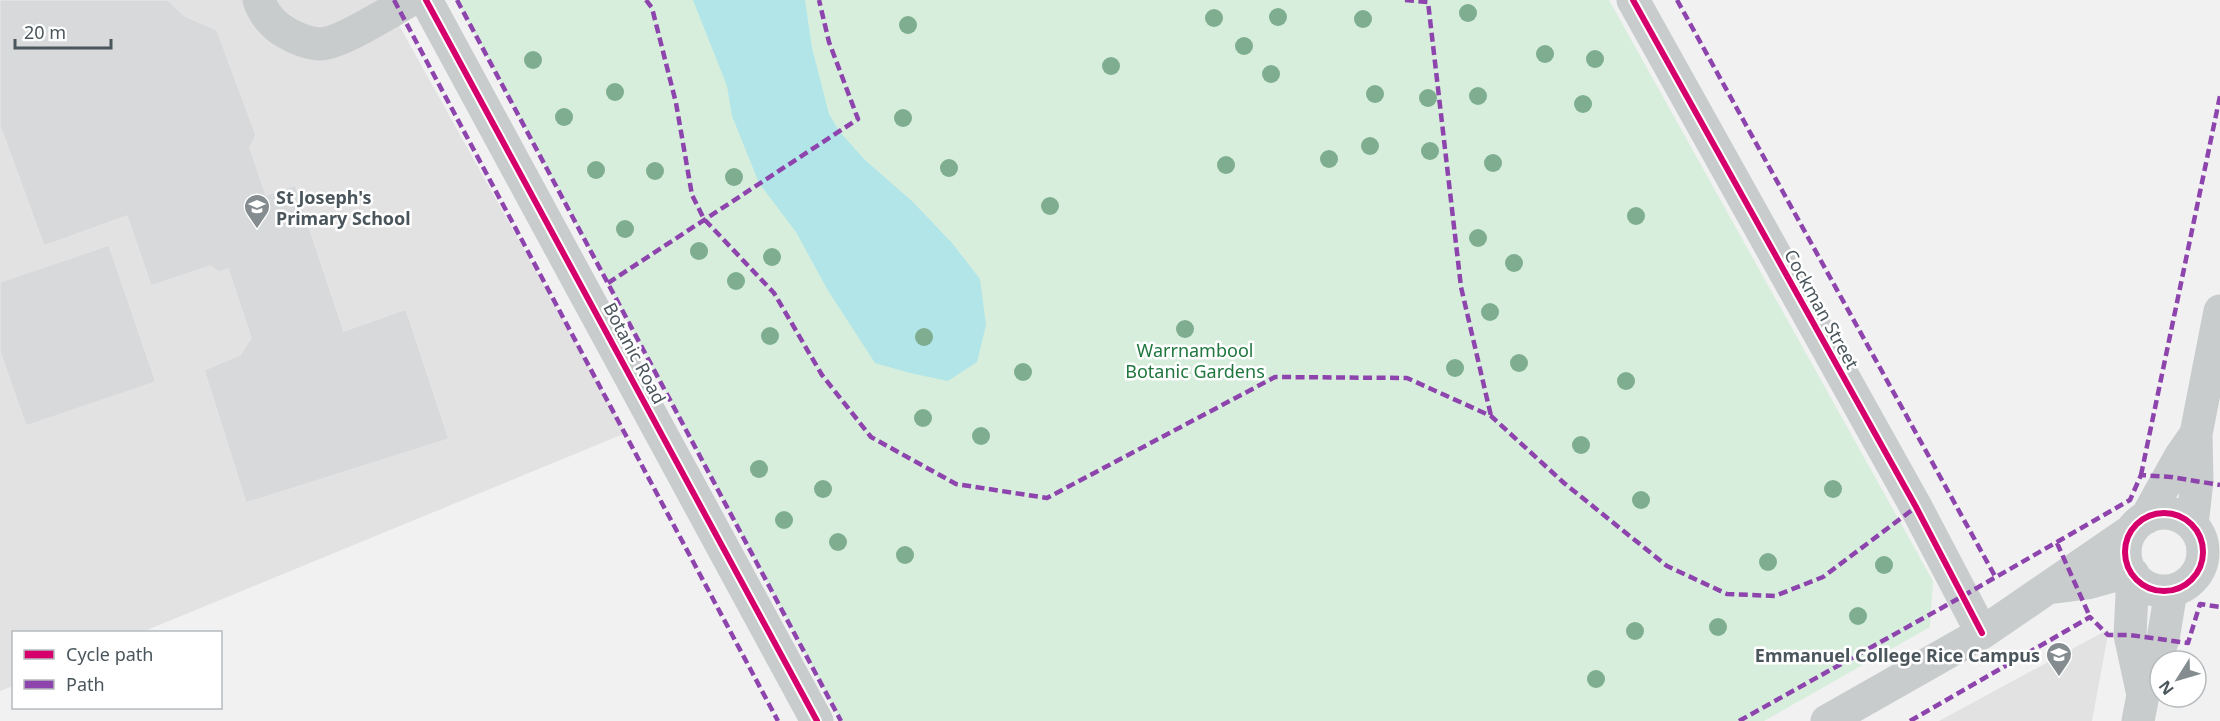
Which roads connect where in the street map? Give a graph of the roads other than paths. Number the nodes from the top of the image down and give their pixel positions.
1 (259, 0) edge
2 (411, 0) edge
3 (426, 0) edge
4 (1633, 0) edge
5 (2220, 311) edge
6 (2196, 434) junction
7 (2139, 524) junction
8 (2204, 533) edge
9 (2131, 572) junction
10 (2194, 585) edge
11 (2049, 588) junction
12 (1982, 633) junction
13 (2141, 708) edge
14 (817, 721) edge
15 (1827, 721) edge

1 - 2 street
3 - 14 street, Botanic Road
4 - 12 street, Cockman Street
5 - 6 street
6 - 7 street
6 - 8 street
7 - 8 street
7 - 9 street
7 - 11 street
8 - 10 street
9 - 10 street
9 - 11 street
9 - 13 street
10 - 13 street
11 - 12 street
12 - 15 street

